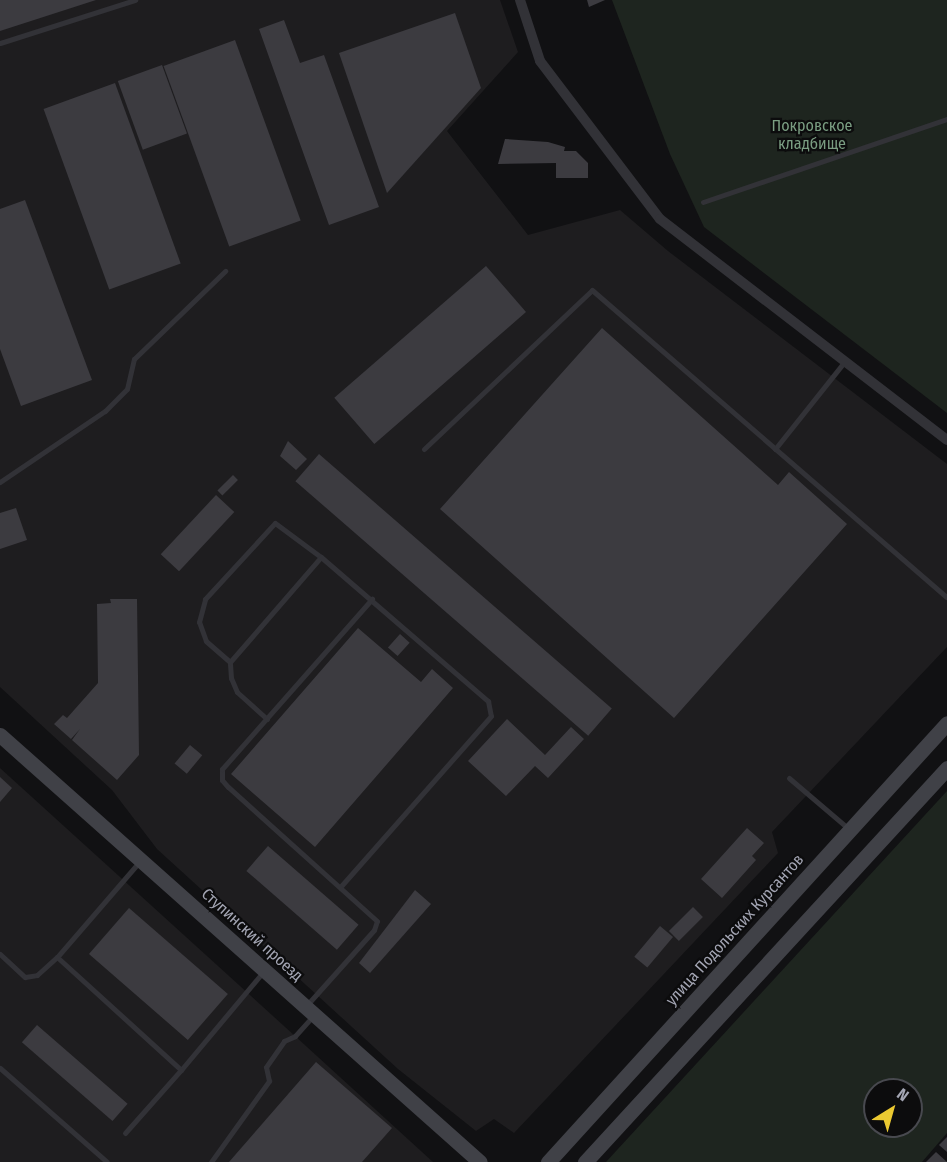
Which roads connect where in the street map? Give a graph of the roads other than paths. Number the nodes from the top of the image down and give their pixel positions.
1 (135, 0) edge
2 (520, 0) edge
3 (0, 43) edge
4 (947, 119) edge
5 (703, 202) dead end
6 (225, 271) dead end
7 (845, 361) junction
8 (947, 440) edge
9 (424, 449) dead end
10 (775, 449) junction
11 (0, 482) edge
12 (321, 557) junction
13 (946, 597) edge
14 (372, 599) junction
15 (230, 662) junction
16 (267, 719) junction
17 (947, 723) edge
18 (0, 735) edge
19 (947, 768) edge
20 (789, 778) dead end
21 (850, 830) junction
22 (141, 860) junction
23 (341, 886) junction
24 (0, 954) edge
25 (57, 957) junction
26 (264, 971) junction
27 (310, 1011) junction
28 (0, 1068) edge
29 (182, 1070) junction
30 (125, 1133) dead end
31 (107, 1162) edge
32 (211, 1162) edge
33 (480, 1162) edge
34 (548, 1162) edge
35 (585, 1162) edge

1 - 3 lane
2 - 7 street
4 - 5 lane
6 - 11 lane
7 - 8 street
7 - 10 lane
9 - 10 lane
10 - 13 lane
12 - 14 lane
12 - 15 lane
12 - 15 lane
14 - 16 lane
14 - 23 lane
15 - 16 lane
16 - 23 lane
17 - 21 main road, улица Подольских Курсантов
18 - 22 main road, Ступинский проезд
19 - 35 main road
20 - 21 lane
21 - 34 main road, улица Подольских Курсантов
22 - 25 lane
22 - 26 main road, Ступинский проезд
23 - 27 lane
24 - 25 lane
25 - 29 lane
26 - 27 main road, Ступинский проезд
26 - 29 lane
27 - 32 lane
27 - 33 main road, Ступинский проезд
28 - 31 lane
29 - 30 lane

